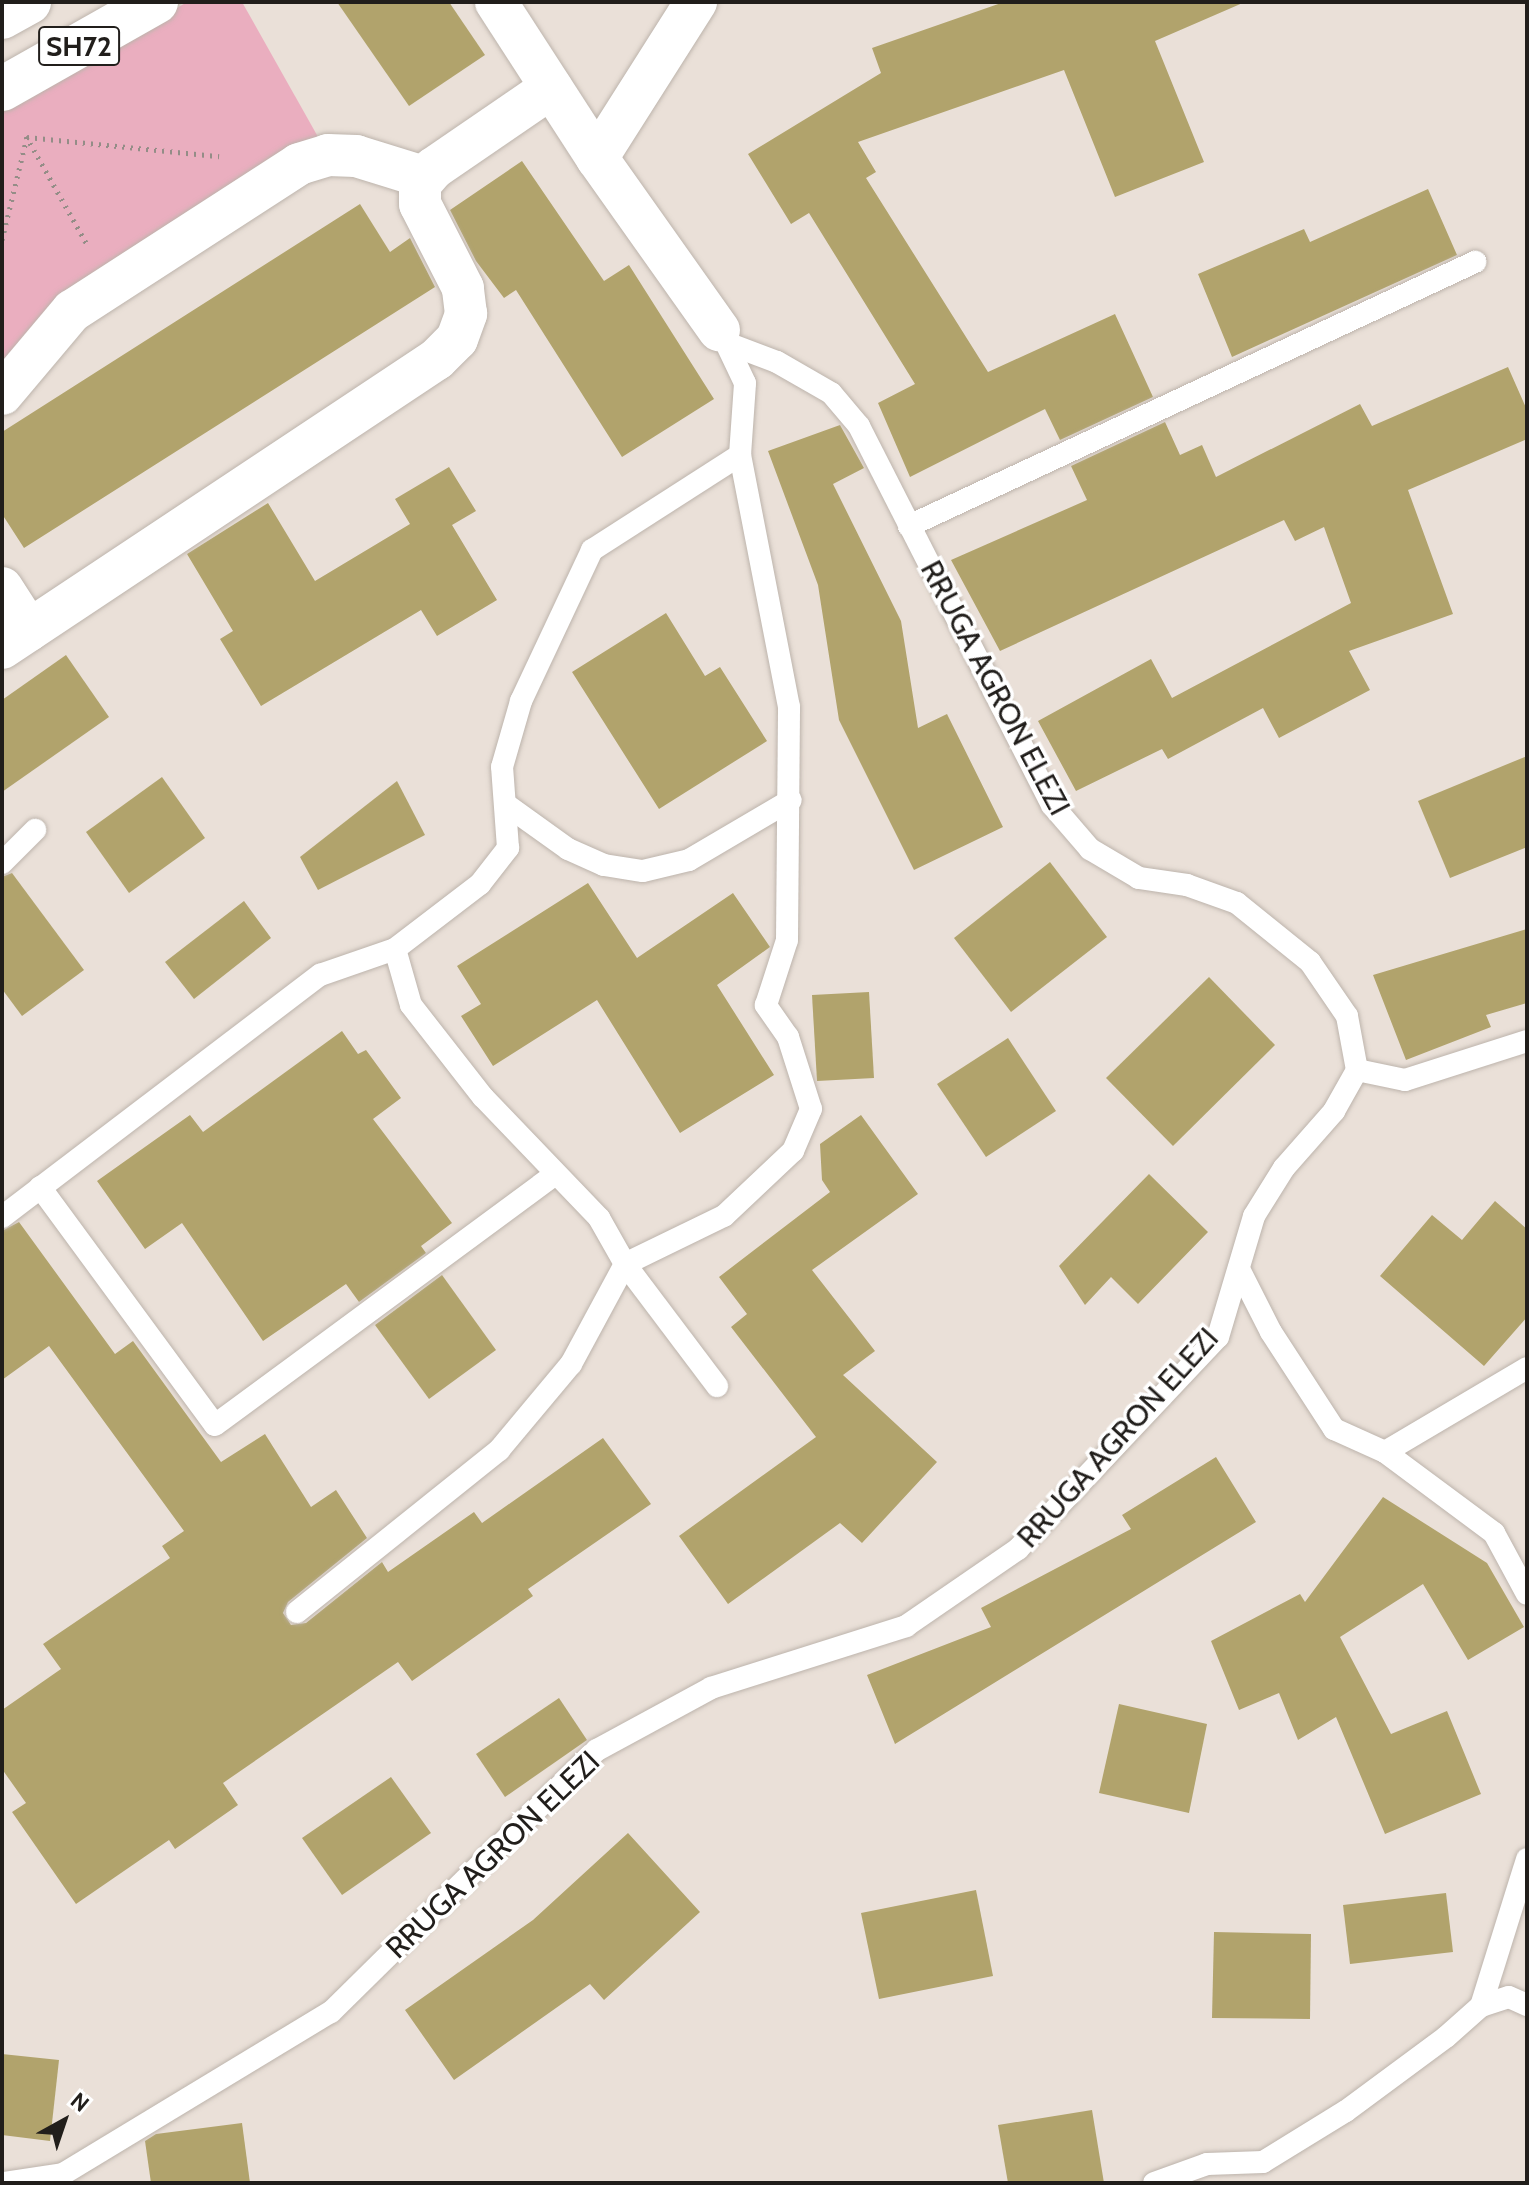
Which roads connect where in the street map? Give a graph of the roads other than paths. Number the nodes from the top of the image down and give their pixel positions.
1 (29, 2) edge
2 (156, 2) edge
3 (496, 2) edge
4 (696, 2) edge
5 (2, 17) edge
6 (551, 88) junction
7 (11, 108) edge
8 (597, 158) junction
9 (424, 177) junction
10 (1475, 262) dead end
11 (723, 337) junction
12 (2, 394) edge
13 (740, 455) junction
14 (909, 526) junction
15 (2, 588) edge
16 (16, 639) edge
17 (791, 800) junction
18 (508, 806) junction
19 (35, 830) dead end
20 (2, 863) edge
21 (395, 949) junction
22 (1527, 1041) edge
23 (1357, 1070) junction
24 (556, 1174) junction
25 (40, 1187) junction
26 (2, 1217) edge
27 (625, 1264) junction
28 (1240, 1271) junction
29 (1527, 1368) edge
30 (717, 1386) dead end
31 (1385, 1452) junction
32 (1527, 1594) edge
33 (297, 1612) dead end
34 (1527, 1859) edge
35 (1527, 2005) edge
36 (1481, 2006) junction
37 (4, 2183) edge
38 (1154, 2183) edge

1 - 5 main road, SH72
2 - 7 main road, SH72
3 - 6 street
4 - 8 street
6 - 8 street
6 - 9 street
8 - 11 street
9 - 12 street
9 - 16 street
10 - 14 lane
11 - 13 lane
11 - 14 lane, RRUGA AGRON ELEZI
13 - 17 lane
13 - 18 lane
14 - 23 lane, RRUGA AGRON ELEZI
15 - 16 street
17 - 18 lane
17 - 27 lane
18 - 21 lane
19 - 20 lane
21 - 24 lane
21 - 25 lane
22 - 23 lane
23 - 28 lane, RRUGA AGRON ELEZI
24 - 25 lane
24 - 27 lane
25 - 26 lane
27 - 30 lane
27 - 33 lane
28 - 31 lane
28 - 37 lane, RRUGA AGRON ELEZI
29 - 31 lane
31 - 32 lane
34 - 36 lane
35 - 36 lane
36 - 38 lane

